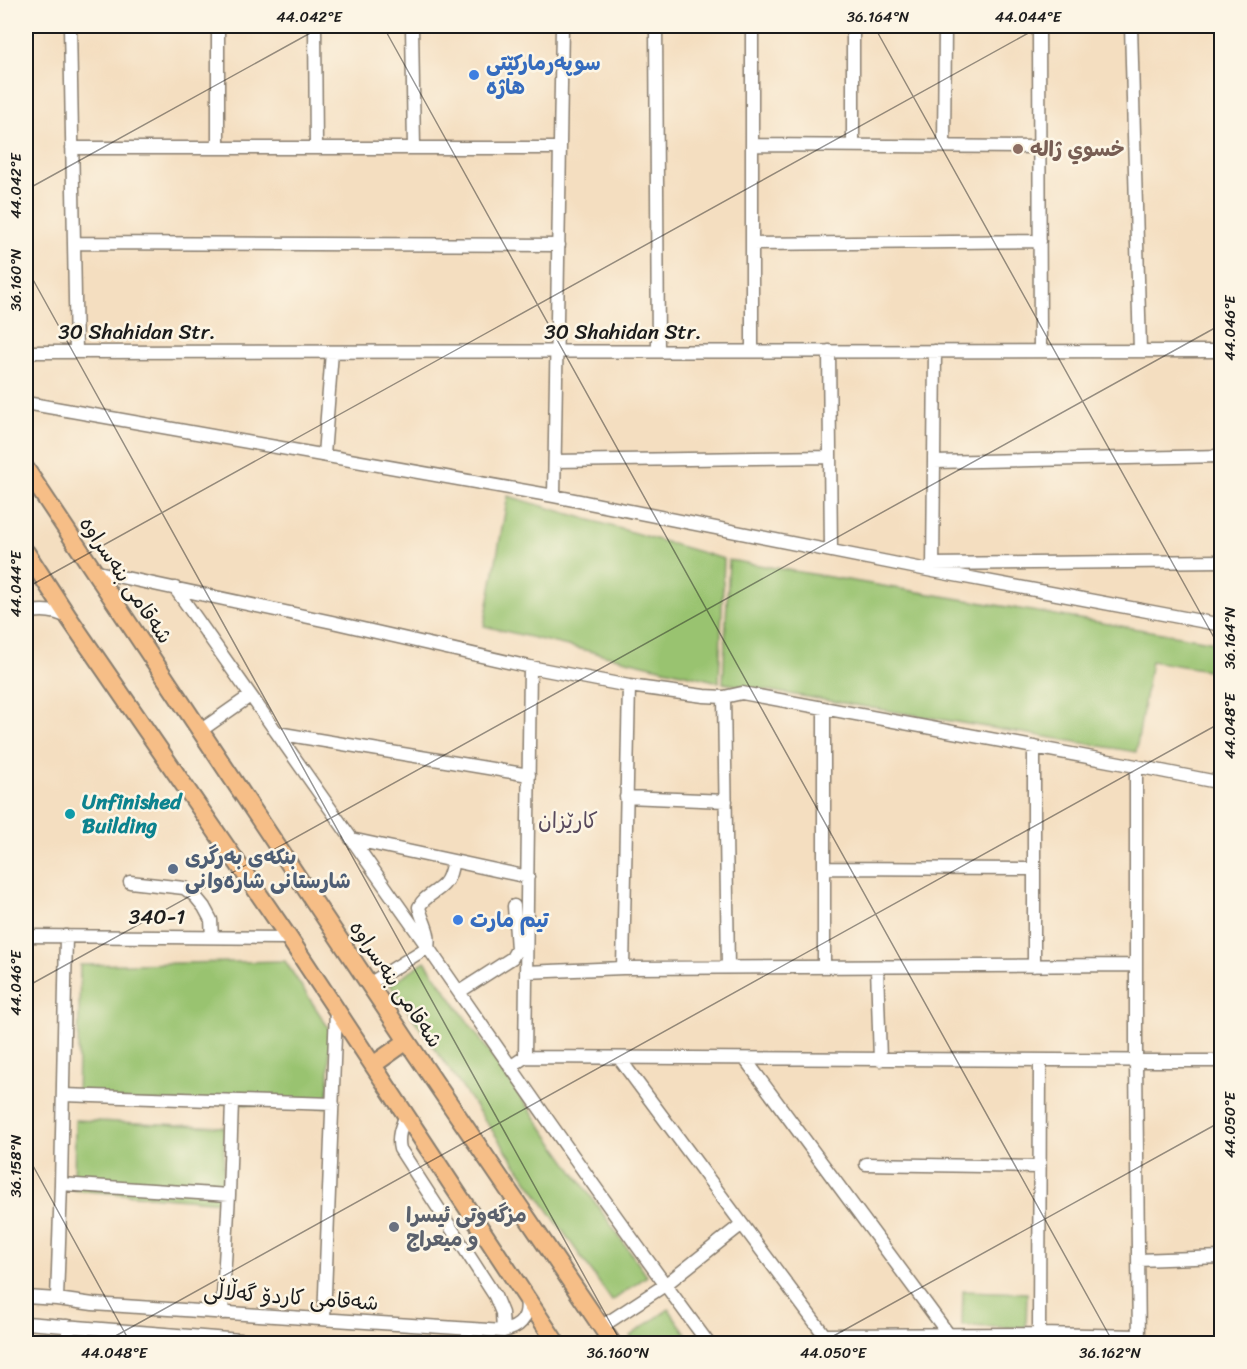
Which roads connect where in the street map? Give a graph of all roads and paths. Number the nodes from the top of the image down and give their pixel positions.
1 (70, 26) edge
2 (218, 26) edge
3 (315, 26) edge
4 (412, 26) edge
5 (562, 26) edge
6 (656, 26) edge
7 (752, 26) edge
8 (853, 26) edge
9 (945, 26) edge
10 (1039, 26) edge
11 (1131, 26) edge
12 (752, 145) junction
13 (853, 146) junction
14 (944, 146) junction
15 (1040, 147) junction
16 (72, 148) junction
17 (218, 148) junction
18 (316, 148) junction
19 (414, 148) junction
20 (560, 148) junction
21 (1040, 241) junction
22 (74, 243) junction
23 (752, 244) junction
24 (559, 245) junction
25 (557, 351) junction
26 (658, 351) junction
27 (752, 351) junction
28 (829, 351) junction
29 (935, 351) junction
30 (1040, 351) junction
31 (1140, 351) junction
32 (1221, 351) edge
33 (26, 352) edge
34 (76, 352) junction
35 (332, 352) junction
36 (26, 403) edge
37 (324, 456) junction
38 (1221, 456) edge
39 (830, 457) junction
40 (555, 461) junction
41 (934, 462) junction
42 (26, 469) edge
43 (554, 496) junction
44 (831, 551) junction
45 (26, 552) edge
46 (1221, 561) edge
47 (933, 568) junction
48 (93, 571) junction
49 (175, 588) junction
50 (26, 613) edge
51 (69, 618) junction
52 (1221, 625) edge
53 (530, 666) junction
54 (629, 686) junction
55 (250, 696) junction
56 (724, 697) junction
57 (824, 708) junction
58 (200, 731) junction
59 (277, 733) junction
60 (1034, 747) junction
61 (1136, 766) junction
62 (529, 775) junction
63 (1221, 783) edge
64 (626, 797) junction
65 (726, 801) junction
66 (351, 839) junction
67 (453, 861) junction
68 (825, 868) junction
69 (1034, 869) junction
70 (528, 877) junction
71 (130, 882) dead end
72 (514, 906) dead end
73 (26, 936) edge
74 (66, 936) junction
75 (212, 937) junction
76 (289, 938) junction
77 (428, 947) junction
78 (1136, 965) junction
79 (1034, 966) junction
80 (824, 967) junction
81 (877, 967) junction
82 (623, 968) junction
83 (728, 968) junction
84 (526, 972) junction
85 (369, 984) junction
86 (459, 992) junction
87 (336, 1010) junction
88 (407, 1041) junction
89 (525, 1057) junction
90 (619, 1058) junction
91 (745, 1059) junction
92 (880, 1060) junction
93 (1040, 1060) junction
94 (1136, 1060) junction
95 (1221, 1061) edge
96 (373, 1065) junction
97 (510, 1067) junction
98 (63, 1095) junction
99 (232, 1101) junction
100 (333, 1104) junction
101 (406, 1115) junction
102 (866, 1164) dead end
103 (1039, 1167) junction
104 (62, 1184) junction
105 (229, 1195) junction
106 (742, 1224) junction
107 (1221, 1257) edge
108 (1138, 1260) junction
109 (665, 1285) junction
110 (525, 1294) junction
111 (26, 1297) edge
112 (57, 1299) junction
113 (93, 1304) junction
114 (222, 1312) junction
115 (324, 1319) junction
116 (26, 1323) edge
117 (68, 1326) junction
118 (92, 1327) junction
119 (601, 1327) junction
120 (503, 1331) junction
121 (1039, 1334) junction
122 (949, 1335) junction
123 (827, 1339) edge
124 (1139, 1340) edge
125 (279, 1343) edge
126 (70, 1344) edge
127 (292, 1344) edge
128 (557, 1344) edge
129 (613, 1344) edge
130 (709, 1344) edge

1 - 16 street
2 - 17 street
3 - 18 street
4 - 19 street
5 - 20 street
6 - 26 street
7 - 12 street
8 - 13 street
9 - 14 street
10 - 15 street
11 - 31 street
12 - 13 street
12 - 23 street
13 - 14 street
14 - 15 street
15 - 21 street
16 - 17 street
16 - 22 street
17 - 18 street
18 - 19 street
19 - 20 street
20 - 24 street
21 - 23 street
21 - 30 street
22 - 24 street
22 - 34 street
23 - 27 street
24 - 25 street
25 - 26 street, 30 Shahidan Str.
25 - 35 street, 30 Shahidan Str.
25 - 40 street
26 - 27 street, 30 Shahidan Str.
27 - 28 street, 30 Shahidan Str.
28 - 29 street, 30 Shahidan Str.
28 - 39 street
29 - 30 street, 30 Shahidan Str.
29 - 41 street
30 - 31 street, 30 Shahidan Str.
31 - 32 street, 30 Shahidan Str.
33 - 34 street, 30 Shahidan Str.
34 - 35 street, 30 Shahidan Str.
35 - 37 street
36 - 37 street
37 - 43 street
38 - 41 street
39 - 40 street
39 - 44 street
40 - 43 street
41 - 47 street
42 - 48 main road, شەقامی بنەسراوە
43 - 44 street
44 - 47 street
45 - 51 main road
46 - 47 street
47 - 52 street
48 - 49 street
48 - 58 main road, شەقامی بنەسراوە
49 - 53 street
49 - 55 street
50 - 51 street
51 - 76 main road
53 - 54 street
53 - 62 street
54 - 56 street
54 - 64 street
55 - 58 street
55 - 59 street
56 - 57 street
56 - 65 street
57 - 60 street
57 - 68 street
58 - 85 main road, شەقامی بنەسراوە
59 - 62 street
59 - 66 street
60 - 61 street
60 - 69 street
61 - 63 street
61 - 78 street
62 - 70 street
64 - 65 street
64 - 82 street
65 - 83 street
66 - 67 street
66 - 77 street
67 - 70 street
67 - 77 street
68 - 69 street
68 - 80 street
69 - 79 street
70 - 84 street
71 - 75 street
72 - 86 street
73 - 74 street, 340-1
74 - 75 street, 340-1
74 - 98 street
75 - 76 street, 340-1
76 - 87 main road
77 - 85 street
77 - 86 street
78 - 79 street
78 - 94 street
79 - 81 street
80 - 81 street
80 - 83 street
81 - 92 street
82 - 83 street
82 - 84 street
84 - 89 street
85 - 88 main road, شەقامی بنەسراوە
86 - 97 street
87 - 96 main road
87 - 100 street
88 - 96 main road
88 - 119 main road, شەقامی بنەسراوە
89 - 90 street
89 - 97 street
90 - 91 street
90 - 106 street
91 - 92 street
91 - 122 street
92 - 93 street
93 - 94 street
93 - 103 street
94 - 95 street
94 - 108 street
96 - 101 main road
97 - 109 street
98 - 99 street
98 - 104 street
99 - 100 street
99 - 105 street
100 - 115 street
101 - 110 main road
101 - 120 street
102 - 103 street
103 - 121 street
104 - 105 street
104 - 112 street
105 - 114 street
106 - 109 street
106 - 123 street
107 - 108 street
108 - 124 street
109 - 119 street
109 - 130 street
110 - 120 street
110 - 128 main road
111 - 112 street, شەقامی کاردۆ گەڵاڵی
112 - 113 street, شەقامی کاردۆ گەڵاڵی
113 - 114 street, شەقامی کاردۆ گەڵاڵی
113 - 118 street
114 - 115 street, شەقامی کاردۆ گەڵاڵی
115 - 120 street, شەقامی کاردۆ گەڵاڵی
116 - 117 street
117 - 118 street
117 - 126 street
118 - 125 street
119 - 129 main road, شەقامی بنەسراوە
121 - 122 street
121 - 124 street
122 - 123 street
125 - 127 street

